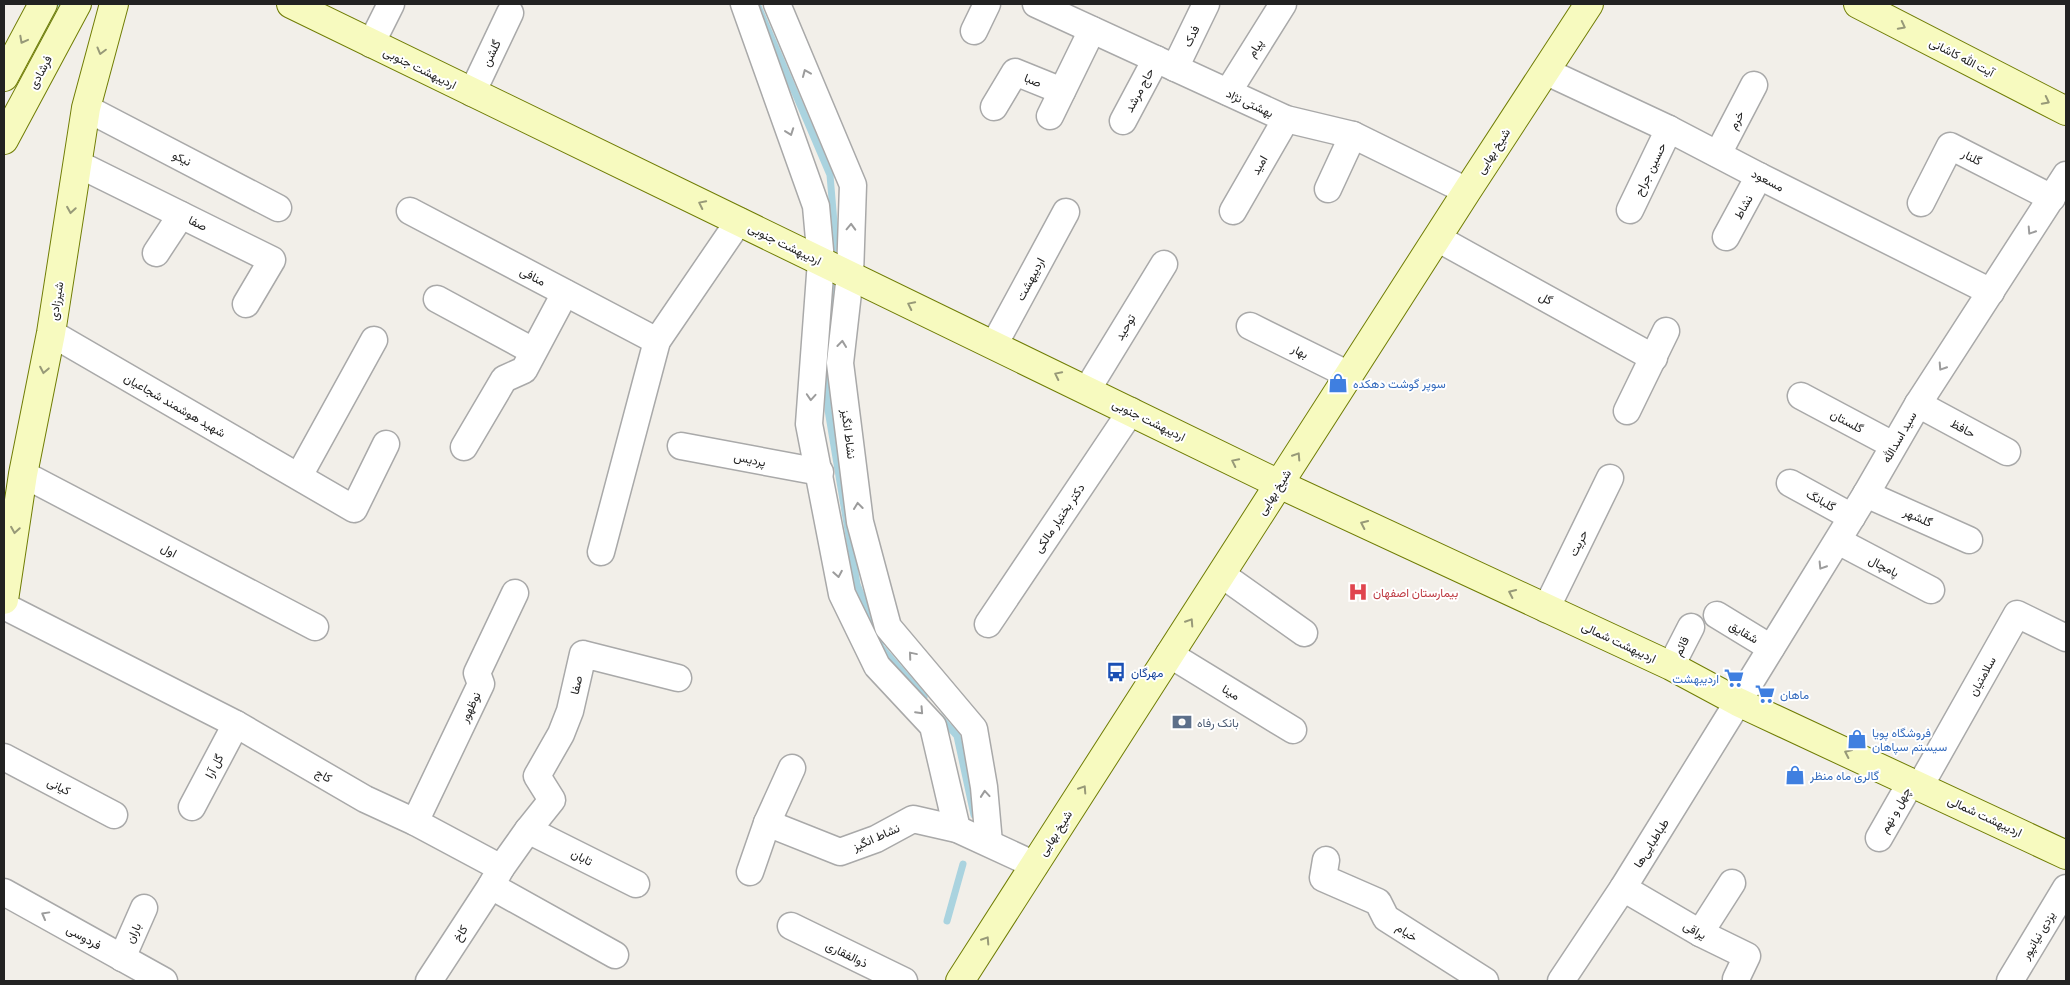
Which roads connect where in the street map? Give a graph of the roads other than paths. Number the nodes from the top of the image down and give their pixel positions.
1 (43, 4) edge
2 (77, 4) edge
3 (114, 4) edge
4 (291, 4) edge
5 (391, 4) edge
6 (744, 4) edge
7 (777, 4) edge
8 (986, 4) edge
9 (1036, 4) edge
10 (1206, 4) edge
11 (1283, 4) edge
12 (1590, 4) edge
13 (1858, 4) edge
14 (510, 13) dead end
15 (1092, 30) junction
16 (974, 31) dead end
17 (371, 44) junction
18 (1165, 64) junction
19 (1545, 71) junction
20 (4, 77) edge
21 (1754, 85) dead end
22 (1062, 91) junction
23 (1228, 92) junction
24 (472, 93) junction
25 (994, 107) dead end
26 (86, 108) junction
27 (2066, 111) edge
28 (1050, 116) dead end
29 (1286, 119) junction
30 (1123, 121) dead end
31 (1669, 129) junction
32 (1354, 135) junction
33 (4, 140) edge
34 (1718, 154) junction
35 (78, 164) junction
36 (2066, 175) edge
37 (1759, 176) junction
38 (1328, 190) dead end
39 (1467, 191) junction
40 (2052, 198) junction
41 (1921, 203) dead end
42 (278, 208) dead end
43 (1630, 210) dead end
44 (410, 211) dead end
45 (1233, 211) dead end
46 (1066, 212) dead end
47 (181, 215) junction
48 (739, 221) junction
49 (1437, 238) junction
50 (1726, 238) dead end
51 (156, 254) dead end
52 (821, 261) junction
53 (1164, 264) dead end
54 (850, 275) junction
55 (1991, 292) junction
56 (565, 293) junction
57 (437, 299) dead end
58 (246, 304) dead end
59 (1250, 326) dead end
60 (1666, 331) dead end
61 (51, 333) junction
62 (374, 340) dead end
63 (657, 341) junction
64 (994, 345) junction
65 (533, 351) junction
66 (1654, 358) junction
67 (1349, 375) junction
68 (1087, 390) junction
69 (1801, 396) dead end
70 (1918, 404) junction
71 (1131, 411) junction
72 (1627, 411) dead end
73 (386, 444) dead end
74 (1893, 445) junction
75 (681, 446) dead end
76 (464, 447) dead end
77 (2007, 452) dead end
78 (820, 472) junction
79 (23, 474) junction
80 (299, 476) junction
81 (1610, 478) dead end
82 (1790, 483) dead end
83 (1279, 484) junction
84 (1866, 494) junction
85 (1852, 517) junction
86 (1969, 540) dead end
87 (1838, 541) junction
88 (601, 552) dead end
89 (1221, 574) junction
90 (1931, 590) dead end
91 (515, 593) dead end
92 (4, 600) edge
93 (4, 606) edge
94 (1546, 609) junction
95 (1717, 615) dead end
96 (988, 624) dead end
97 (315, 627) dead end
98 (1691, 627) dead end
99 (1304, 632) dead end
100 (2066, 638) edge
101 (1771, 648) junction
102 (1169, 654) junction
103 (1671, 666) junction
104 (678, 678) dead end
105 (1738, 702) junction
106 (236, 724) junction
107 (1293, 730) dead end
108 (4, 757) edge
109 (792, 768) dead end
110 (1915, 784) junction
111 (552, 800) joint
112 (192, 807) dead end
113 (114, 815) dead end
114 (415, 822) junction
115 (768, 823) junction
116 (957, 829) junction
117 (528, 830) junction
118 (1880, 838) dead end
119 (989, 843) junction
120 (2066, 855) edge
121 (1326, 860) dead end
122 (1034, 865) junction
123 (750, 872) dead end
124 (496, 877) junction
125 (1732, 883) dead end
126 (636, 884) dead end
127 (1623, 888) junction
128 (2066, 888) edge
129 (4, 892) edge
130 (144, 908) dead end
131 (791, 926) dead end
132 (1700, 933) junction
133 (615, 956) dead end
134 (122, 958) junction
135 (1736, 979) dead end
136 (1564, 980) edge
137 (164, 981) edge
138 (429, 981) edge
139 (904, 981) edge
140 (960, 981) edge
141 (1484, 981) edge
142 (2010, 981) edge

1 -> 20 street
2 - 33 street, فرشادی
3 -> 26 street, شیرزادی
4 - 17 street, اردیبهشت جنوبی
5 - 17 street
6 -> 52 street
54 -> 7 street, نشاط انگیز
8 - 16 street
9 - 15 street, بهشتی نژاد
10 - 18 street, فدک
11 - 23 street, پیام
12 - 19 street, شیخ بهایی
13 -> 27 street, آیت الله کاشانی
14 - 24 street, گلشن
15 - 18 street, بهشتی نژاد
15 - 22 street
17 - 24 street, اردیبهشت جنوبی
18 - 23 street, بهشتی نژاد
18 - 30 street, حاج مرشد
19 - 31 street, مسعود
19 - 39 street, شیخ بهایی
21 - 34 street, خرم
22 - 25 street, صبا
22 - 28 street
23 - 29 street, بهشتی نژاد
48 -> 24 street, اردیبهشت جنوبی
26 - 35 street, شیرزادی
26 - 42 street, نیکو
29 - 32 street, بهشتی نژاد
29 - 45 street, امید
31 - 34 street, مسعود
31 - 43 street, حسین جراح
32 - 38 street
32 - 39 street, بهشتی نژاد
34 - 37 street, مسعود
35 - 47 street, صفا
35 -> 61 street, شیرزادی
36 - 40 street, سید اسدالله
37 - 50 street, نشاط
37 - 55 street, مسعود
39 - 49 street, شیخ بهایی
40 - 41 street, گلنار
40 -> 55 street, سید اسدالله
44 - 56 street, منافی
46 - 64 street, اردیبهشت
47 - 51 street
47 - 58 street, صفا
48 - 52 street, اردیبهشت جنوبی
48 - 63 street
49 - 66 street, گل
49 - 67 street, شیخ بهایی
52 - 54 street, اردیبهشت جنوبی
52 -> 78 street
53 - 68 street, توحید
64 -> 54 street, اردیبهشت جنوبی
119 -> 54 street, نشاط انگیز
55 -> 70 street, سید اسدالله
56 - 63 street, منافی
56 - 65 street
57 - 65 street
59 - 67 street, بهار
60 - 66 street
61 -> 79 street, شیرزادی
61 - 80 street, شهید هوشمند شجاعیان
62 - 80 street
63 - 88 street
68 -> 64 street, اردیبهشت جنوبی
65 - 76 street
66 - 72 street
83 -> 67 street, شیخ بهایی
68 - 71 street, اردیبهشت جنوبی
69 - 74 street, گلستان
70 - 74 street, سید اسدالله
70 - 77 street, حافظ
83 -> 71 street, اردیبهشت جنوبی
71 - 96 street, دکتر بختیار مالکی
73 - 80 street, شهید هوشمند شجاعیان
74 - 84 street, سید اسدالله
75 - 78 street, پردیس
78 -> 116 street
79 -> 92 street, شیرزادی
79 - 97 street, اول
81 - 94 street, حریت
82 - 85 street, گلبانگ
83 - 89 street, شیخ بهایی
94 -> 83 street, اردیبهشت شمالی
84 - 85 street, سید اسدالله
84 - 86 street, گلشهر
85 - 87 street, سید اسدالله
87 - 90 street, پامچال
87 -> 101 street, سید اسدالله
89 - 99 street
102 -> 89 street, شیخ بهایی
91 - 114 street, نوظهور
93 - 106 street, کاج
94 - 103 street, اردیبهشت شمالی
95 - 101 street, شقایق
98 - 103 street, قائم
100 - 110 street, سلامتیان
101 - 105 street, سید اسدالله
102 - 107 street, مینا
122 -> 102 street, شیخ بهایی
103 - 105 street, اردیبهشت شمالی
104 - 111 street, صفا
110 -> 105 street, اردیبهشت شمالی
105 - 127 street, طباطبایی‌ها
106 - 112 street, گل آرا
106 - 114 street, کاج
108 - 113 street, کیانی
109 - 115 street
110 - 118 street, چهل و نهم
110 - 120 street, اردیبهشت شمالی
111 - 117 street, کاخ
114 - 124 street, کاج
115 - 116 street, نشاط انگیز
115 - 123 street
116 - 119 street, نشاط انگیز
117 - 124 street, کاخ
117 - 126 street, تابان
119 - 122 street, نشاط انگیز
121 - 141 street, خیام
140 -> 122 street, شیخ بهایی
124 - 133 street, کاج
124 - 138 street, کاخ
125 - 132 street
127 - 132 street, یراقی
127 - 136 street, طباطبایی‌ها
128 - 142 street, یزدی نیانپور
134 -> 129 street, فردوسی
130 - 134 street, باران
131 - 139 street, ذوالفقاری
132 - 135 street, یراقی
134 - 137 street, فردوسی

